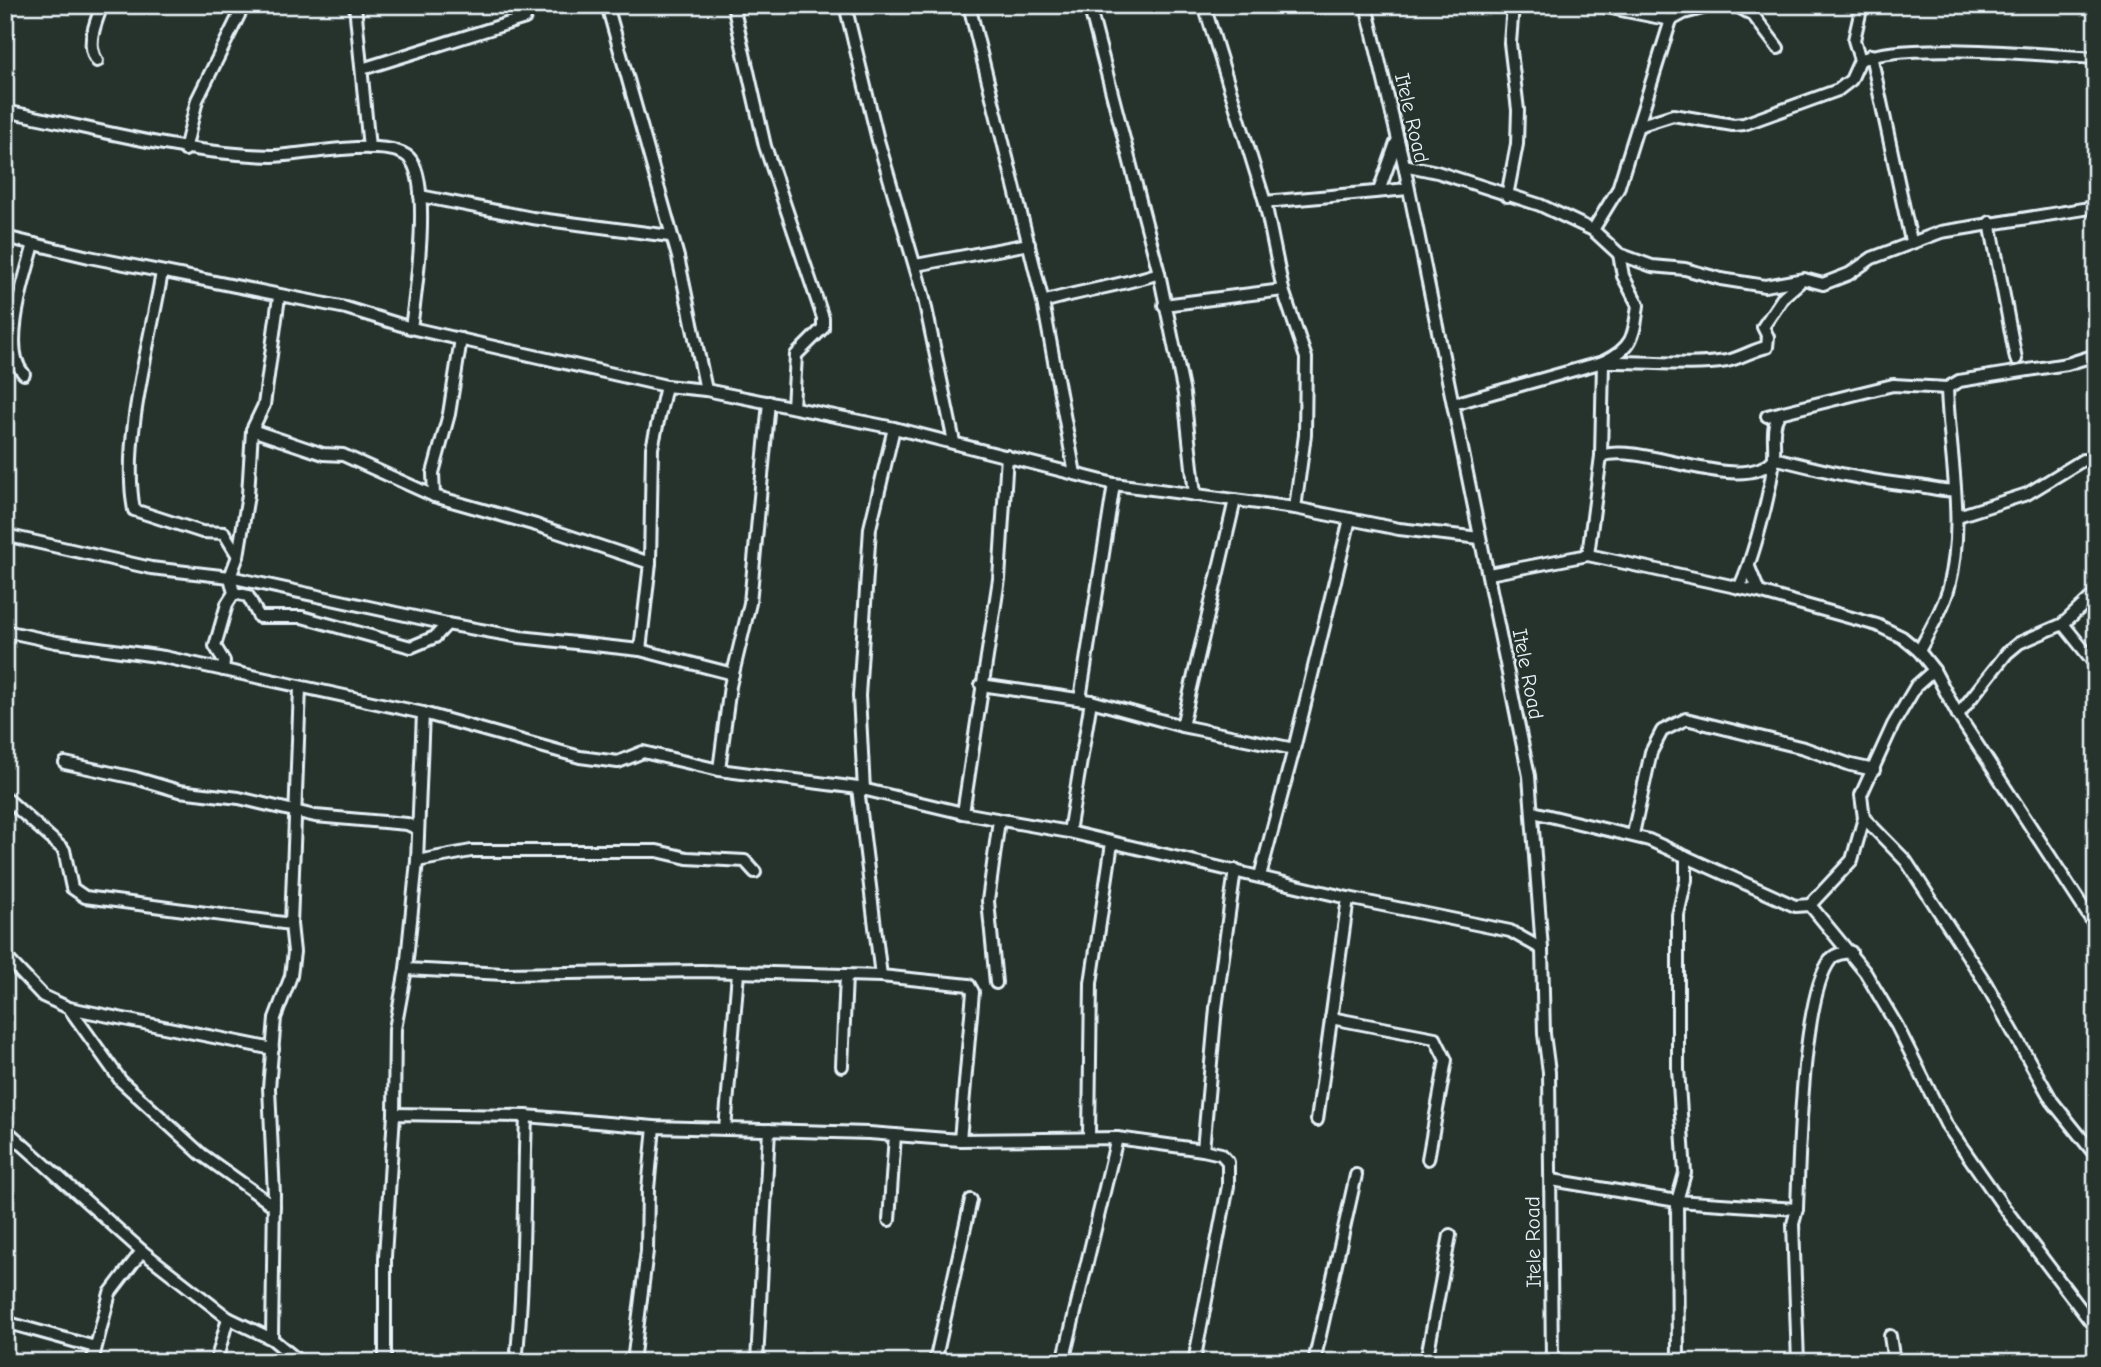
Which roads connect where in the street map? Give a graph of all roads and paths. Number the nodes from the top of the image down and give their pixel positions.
1 (102, 5) edge
2 (244, 5) edge
3 (355, 5) edge
4 (607, 5) edge
5 (733, 5) edge
6 (845, 5) edge
7 (969, 5) edge
8 (1089, 5) edge
9 (1204, 5) edge
10 (1366, 5) edge
11 (1513, 5) edge
12 (1596, 5) edge
13 (1714, 5) edge
14 (1735, 5) edge
15 (1862, 5) edge
16 (525, 18) dead end
17 (1671, 20) junction
18 (1779, 48) dead end
19 (1866, 58) junction
20 (2096, 58) edge
21 (97, 61) dead end
22 (362, 69) junction
23 (1644, 100) junction
24 (5, 111) edge
25 (1664, 116) junction
26 (1638, 126) junction
27 (1396, 143) junction
28 (369, 148) junction
29 (185, 150) junction
30 (1404, 165) junction
31 (1408, 189) junction
32 (1378, 191) junction
33 (419, 196) junction
34 (1507, 196) junction
35 (1265, 202) junction
36 (2096, 207) edge
37 (1990, 222) junction
38 (1593, 230) junction
39 (670, 236) junction
40 (5, 237) edge
41 (1911, 242) junction
42 (34, 244) junction
43 (1029, 244) junction
44 (1619, 254) junction
45 (916, 265) junction
46 (162, 272) junction
47 (1159, 273) junction
48 (1804, 279) junction
49 (1283, 290) junction
50 (279, 297) junction
51 (1043, 302) junction
52 (1164, 304) junction
53 (411, 328) junction
54 (461, 340) junction
55 (2096, 355) edge
56 (2015, 359) dead end
57 (1604, 362) junction
58 (24, 374) dead end
59 (666, 386) junction
60 (1947, 388) junction
61 (706, 390) junction
62 (769, 402) junction
63 (1452, 404) junction
64 (793, 407) junction
65 (894, 428) junction
66 (252, 430) junction
67 (954, 442) junction
68 (1007, 456) junction
69 (1601, 456) junction
70 (1774, 458) junction
71 (2083, 460) dead end
72 (1075, 474) junction
73 (1114, 484) junction
74 (1955, 490) junction
75 (1195, 495) junction
76 (434, 496) junction
77 (1235, 500) junction
78 (1295, 508) junction
79 (1958, 516) junction
80 (1350, 519) junction
81 (5, 535) edge
82 (1480, 538) junction
83 (1588, 555) junction
84 (238, 556) junction
85 (650, 563) junction
86 (1749, 567) junction
87 (1489, 574) junction
88 (230, 577) junction
89 (1739, 588) junction
90 (1759, 592) junction
91 (234, 593) junction
92 (2096, 593) edge
93 (447, 624) junction
94 (2063, 624) junction
95 (5, 631) edge
96 (640, 650) junction
97 (1919, 651) junction
98 (2096, 665) edge
99 (223, 670) junction
100 (1934, 670) junction
101 (733, 674) junction
102 (981, 685) junction
103 (300, 688) junction
104 (1086, 700) junction
105 (423, 713) junction
106 (1958, 715) junction
107 (1182, 726) junction
108 (1294, 750) junction
109 (65, 763) dead end
110 (719, 770) junction
111 (1874, 770) junction
112 (861, 789) junction
113 (5, 797) edge
114 (297, 809) junction
115 (1534, 812) junction
116 (964, 813) junction
117 (1864, 818) junction
118 (999, 820) junction
119 (418, 829) junction
120 (1069, 832) junction
121 (1633, 834) junction
122 (1112, 843) junction
123 (1686, 857) junction
124 (417, 861) junction
125 (1235, 870) junction
126 (755, 872) dead end
127 (1260, 876) junction
128 (1348, 898) junction
129 (1810, 905) junction
130 (291, 924) junction
131 (2096, 927) edge
132 (1542, 949) junction
133 (1851, 952) junction
134 (5, 956) edge
135 (406, 969) junction
136 (738, 973) junction
137 (846, 976) junction
138 (881, 976) junction
139 (996, 983) dead end
140 (69, 1008) junction
141 (1331, 1018) junction
142 (272, 1049) junction
143 (842, 1066) dead end
144 (394, 1114) junction
145 (526, 1116) junction
146 (1317, 1121) dead end
147 (654, 1127) junction
148 (5, 1129) edge
149 (725, 1129) junction
150 (769, 1130) junction
151 (895, 1135) junction
152 (1089, 1136) junction
153 (1117, 1138) junction
154 (960, 1140) junction
155 (2094, 1148) edge
156 (1203, 1150) junction
157 (1428, 1160) dead end
158 (1356, 1175) dead end
159 (1552, 1180) junction
160 (971, 1200) dead end
161 (1677, 1201) junction
162 (274, 1206) junction
163 (1797, 1209) junction
164 (889, 1220) dead end
165 (1450, 1236) dead end
166 (142, 1251) junction
167 (228, 1318) junction
168 (5, 1322) edge
169 (2096, 1329) edge
170 (1890, 1336) dead end
171 (272, 1339) junction
172 (95, 1347) junction
173 (92, 1362) edge
174 (216, 1362) edge
175 (300, 1362) edge
176 (385, 1362) edge
177 (516, 1362) edge
178 (633, 1362) edge
179 (757, 1362) edge
180 (935, 1362) edge
181 (1063, 1362) edge
182 (1194, 1362) edge
183 (1314, 1362) edge
184 (1426, 1362) edge
185 (1552, 1362) edge
186 (1678, 1362) edge
187 (1798, 1362) edge
188 (1894, 1362) edge

1 - 21 street
2 - 29 street
3 - 22 street
4 - 39 street
5 - 64 street
6 - 45 street
7 - 43 street
8 - 47 street
9 - 35 street
10 - 27 street, Itele Road
11 - 34 street
12 - 17 street
13 - 17 street
14 - 18 street
15 - 19 street
16 - 22 street
17 - 23 street
19 - 20 street
19 - 25 street
19 - 41 street
22 - 28 street
23 - 25 street
23 - 26 street
24 - 29 street
25 - 26 street
26 - 38 street
27 - 30 street, Itele Road
27 - 32 street
28 - 29 street
28 - 33 street
30 - 31 street, Itele Road
30 - 34 street
31 - 32 street
31 - 63 street, Itele Road
32 - 35 street
33 - 39 street
33 - 53 street
34 - 38 street
35 - 49 street
36 - 37 street
37 - 41 street
37 - 56 street
38 - 44 street
39 - 61 street
40 - 42 street
41 - 48 street
42 - 46 street
42 - 58 street
43 - 45 street
43 - 51 street
44 - 48 street
44 - 57 street
45 - 67 street
46 - 50 street
46 - 84 street
47 - 51 street
47 - 52 street
48 - 57 street
49 - 52 street
49 - 78 street
50 - 53 street
50 - 66 street
51 - 72 street
52 - 75 street
53 - 54 street
54 - 59 street
54 - 76 street
55 - 60 street
57 - 63 street
57 - 69 street
59 - 61 street
59 - 85 street
60 - 70 street
60 - 74 street
61 - 62 street
62 - 64 street
62 - 101 street
63 - 82 street, Itele Road
64 - 65 street
65 - 67 street
65 - 112 street
66 - 76 street
66 - 84 street
67 - 68 street
68 - 72 street
68 - 102 street
69 - 70 street
69 - 83 street
70 - 74 street
70 - 86 street
71 - 79 street
72 - 73 street
73 - 75 street
73 - 104 street
74 - 79 street
75 - 77 street
76 - 85 street
77 - 78 street
77 - 107 street
78 - 80 street
79 - 97 street
80 - 82 street
80 - 108 street
81 - 88 street
82 - 87 street, Itele Road
83 - 87 street
83 - 89 street
84 - 88 street
85 - 96 street
86 - 89 street
86 - 90 street
87 - 115 street, Itele Road
88 - 91 street
88 - 93 street
89 - 90 street
90 - 97 street
91 - 93 street
91 - 99 street
92 - 94 street
93 - 96 street
94 - 98 street
94 - 106 street
95 - 99 street
96 - 101 street
97 - 100 street
99 - 103 street
100 - 106 street
100 - 111 street
101 - 110 street
102 - 104 street
102 - 116 street
103 - 105 street
103 - 114 street
104 - 107 street
104 - 120 street
105 - 110 street
105 - 119 street
106 - 131 street
107 - 108 street
108 - 127 street
109 - 114 street
110 - 112 street
111 - 117 street
111 - 121 street
112 - 116 street
112 - 138 street
113 - 130 street
114 - 119 street
114 - 130 street
115 - 121 street
115 - 132 street, Itele Road
116 - 118 street
117 - 129 street
117 - 155 street
118 - 120 street
118 - 139 street
119 - 124 street
120 - 122 street
121 - 123 street
122 - 125 street
122 - 152 street
123 - 129 street
123 - 161 street
124 - 126 street
124 - 135 street
125 - 127 street
125 - 156 street
127 - 128 street
128 - 132 street
128 - 141 street
129 - 133 street
130 - 142 street
132 - 159 street, Itele Road
133 - 163 street
133 - 169 street
134 - 140 street
135 - 136 street
135 - 144 street
136 - 137 street
136 - 149 street
137 - 138 street
137 - 143 street
138 - 154 street
140 - 142 street
140 - 162 street
141 - 146 street
141 - 157 street
142 - 162 street
144 - 145 street
144 - 176 street
145 - 147 street
145 - 177 street
147 - 149 street
147 - 178 street
148 - 166 street
149 - 150 street
150 - 151 street
150 - 179 street
151 - 154 street
151 - 164 street
152 - 153 street
152 - 154 street
153 - 156 street
153 - 181 street
156 - 182 street
158 - 183 street
159 - 161 street
159 - 185 street, Itele Road
160 - 180 street
161 - 163 street
161 - 186 street
162 - 171 street
163 - 187 street
165 - 184 street
166 - 167 street
166 - 172 street
167 - 171 street
167 - 174 street
168 - 172 street
170 - 188 street
171 - 175 street
172 - 173 street

